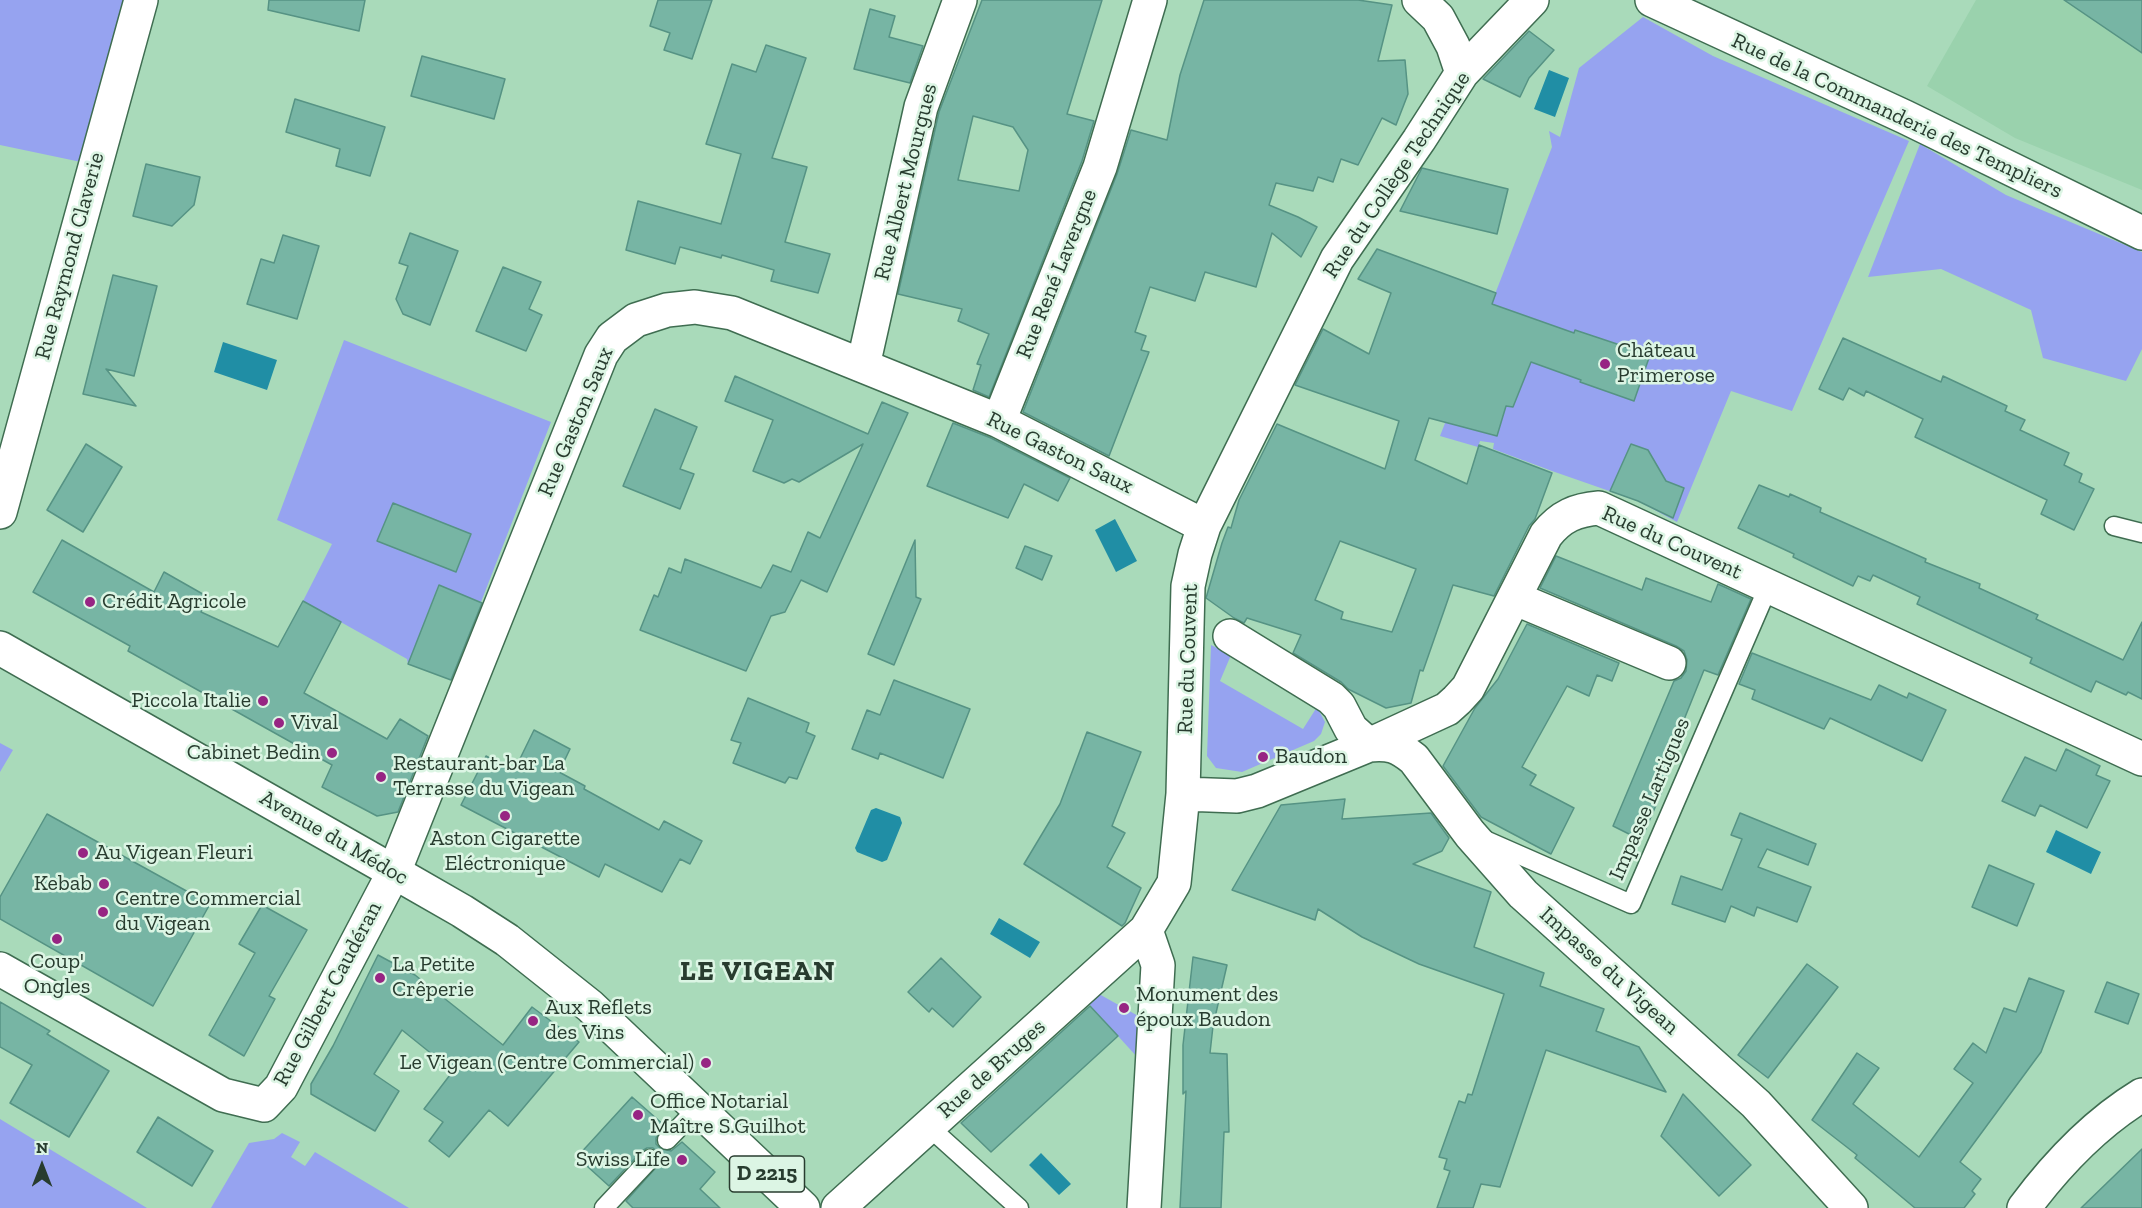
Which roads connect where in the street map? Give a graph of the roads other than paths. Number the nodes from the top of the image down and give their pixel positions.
1 (141, 0) edge
2 (960, 0) edge
3 (1150, 0) edge
4 (1419, 0) edge
5 (1532, 0) edge
6 (1652, 0) edge
7 (1462, 73) junction
8 (2142, 233) edge
9 (863, 366) junction
10 (999, 421) junction
11 (0, 512) edge
12 (1204, 526) junction
13 (2114, 526) dead end
14 (2142, 533) edge
15 (1768, 585) junction
16 (1514, 598) junction
17 (1230, 636) dead end
18 (0, 648) edge
19 (1669, 663) dead end
20 (1369, 745) junction
21 (2142, 759) edge
22 (1183, 794) junction
23 (1470, 834) junction
24 (394, 872) junction
25 (1146, 930) junction
26 (0, 969) edge
27 (2142, 1095) edge
28 (698, 1108) junction
29 (928, 1126) junction
30 (667, 1140) dead end
31 (650, 1159) dead end
32 (604, 1208) edge
33 (803, 1208) edge
34 (838, 1208) edge
35 (1019, 1208) edge
36 (1144, 1208) edge
37 (1851, 1208) edge
38 (2024, 1208) edge

1 - 11 street, Rue Raymond Claverie
2 - 9 street, Rue Albert Mourgues
3 - 10 street, Rue René Lavergne
4 - 7 street
5 - 7 street, Rue du Collège Technique
6 - 8 street, Rue de la Commanderie des Templiers
7 - 12 street, Rue du Collège Technique
9 - 10 street, Rue Gaston Saux
9 - 24 street, Rue Gaston Saux
10 - 12 street, Rue Gaston Saux
12 - 22 street, Rue du Couvent
13 - 14 lane
15 - 16 street, Rue du Couvent
15 - 21 street, Rue du Couvent
15 - 23 lane, Impasse Lartigues
16 - 19 street
16 - 20 street, Rue du Couvent
17 - 20 street
18 - 24 street, Avenue du Médoc / D 2215
20 - 22 street, Rue du Couvent
20 - 23 street, Impasse du Vigean
22 - 25 street, Rue du Couvent
23 - 37 street, Impasse du Vigean
24 - 26 street, Rue Gilbert Caudéran
24 - 28 street, Avenue du Médoc / D 2215
25 - 29 street, Rue de Bruges
25 - 36 street
27 - 38 street
28 - 30 lane
28 - 33 street, Avenue du Médoc / D 2215
29 - 34 street, Rue de Bruges
29 - 35 lane
31 - 32 lane

